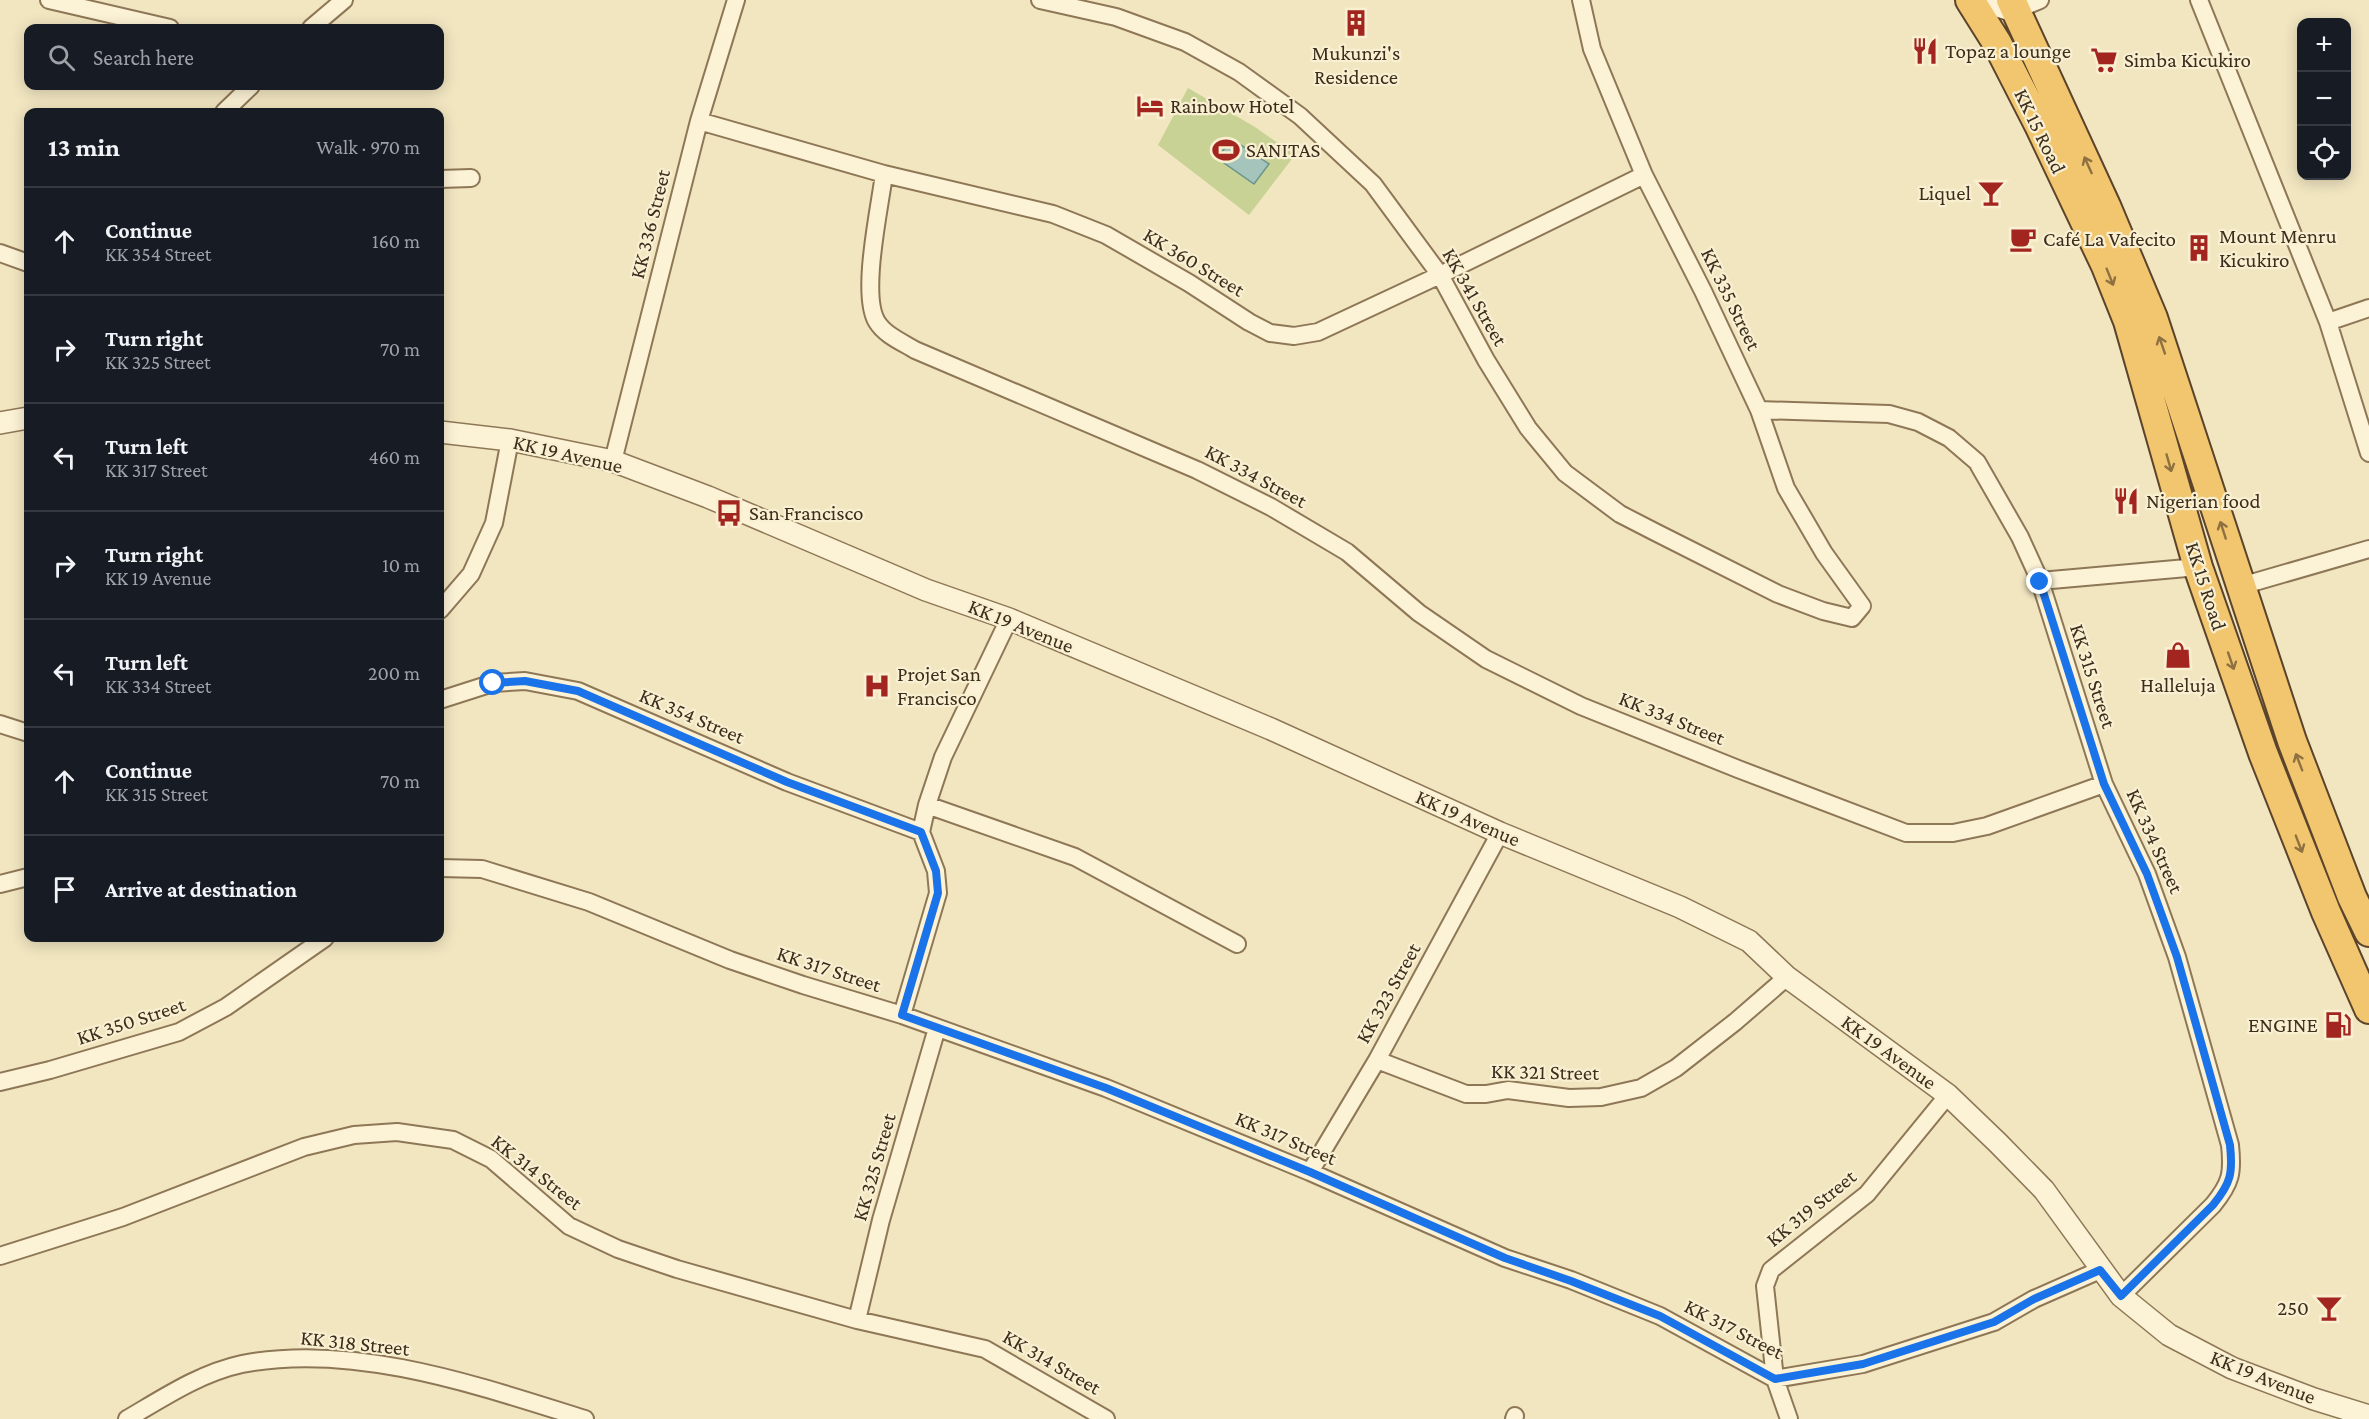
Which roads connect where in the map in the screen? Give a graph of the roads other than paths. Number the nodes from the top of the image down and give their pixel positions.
1 (49, 0) edge
2 (344, 0) edge
3 (736, 0) edge
4 (1040, 0) edge
5 (1581, 0) edge
6 (1970, 0) edge
7 (1983, 0) edge
8 (2199, 0) edge
9 (2022, 3) edge
10 (153, 24) edge
11 (316, 24) edge
12 (247, 90) edge
13 (228, 108) edge
14 (699, 121) junction
15 (884, 174) junction
16 (1644, 175) junction
17 (471, 178) dead end
18 (444, 179) edge
19 (0, 254) edge
20 (24, 262) edge
21 (1440, 275) junction
22 (2369, 308) edge
23 (2328, 321) junction
24 (1759, 410) junction
25 (24, 419) edge
26 (0, 423) edge
27 (444, 432) edge
28 (510, 440) junction
29 (2369, 453) edge
30 (613, 461) junction
31 (2369, 549) edge
32 (2198, 567) junction
33 (2040, 582) junction
34 (2241, 586) junction
35 (444, 605) edge
36 (1862, 606) joint
37 (1009, 619) junction
38 (444, 699) edge
39 (0, 724) edge
40 (24, 732) edge
41 (2104, 784) junction
42 (927, 805) junction
43 (921, 832) junction
44 (1500, 834) junction
45 (444, 868) edge
46 (24, 878) edge
47 (0, 884) edge
48 (2369, 932) edge
49 (319, 942) edge
50 (1237, 944) dead end
51 (1787, 977) junction
52 (2369, 1010) edge
53 (902, 1015) junction
54 (937, 1028) junction
55 (1377, 1060) junction
56 (0, 1082) edge
57 (1948, 1095) junction
58 (1310, 1172) junction
59 (0, 1256) edge
60 (2100, 1270) junction
61 (2121, 1296) junction
62 (857, 1320) junction
63 (1775, 1379) junction
64 (2369, 1416) edge
65 (127, 1419) edge
66 (585, 1419) edge
67 (1106, 1419) edge
68 (1789, 1419) edge

1 - 10 street
2 - 11 street
3 - 14 street, KK 336 Street
4 - 21 street, KK 341 Street
5 - 16 street, KK 335 Street
6 -> 32 highway, KK 15 Road
7 - 9 main road
8 - 23 street
34 -> 9 highway, KK 15 Road
12 - 13 street
14 - 15 street, KK 360 Street
14 - 30 street, KK 336 Street
15 - 21 street, KK 360 Street
15 - 41 street, KK 334 Street
16 - 21 street, KK 360 Street
16 - 24 street, KK 335 Street
17 - 18 street
19 - 20 street
21 - 36 street, KK 341 Street
22 - 23 street
23 - 29 street
24 - 33 street, KK 315 Street
24 - 36 street, KK 335 Street
25 - 26 street
27 - 28 street, KK 19 Avenue
28 - 30 street, KK 19 Avenue
28 - 35 street
30 - 37 street, KK 19 Avenue
31 - 34 street
32 - 33 street
32 -> 52 highway, KK 15 Road
33 - 41 street, KK 315 Street
48 -> 34 highway, KK 15 Road
37 - 42 street
37 - 44 street, KK 19 Avenue
38 - 43 street, KK 354 Street
39 - 40 street
41 - 61 street, KK 334 Street
42 - 43 street
42 - 50 street
43 - 53 street
44 - 51 street, KK 19 Avenue
44 - 55 street, KK 323 Street
45 - 53 street, KK 317 Street
46 - 47 street
49 - 56 street, KK 350 Street
51 - 55 street, KK 321 Street
51 - 57 street, KK 19 Avenue
53 - 54 street, KK 317 Street
54 - 58 street, KK 317 Street
54 - 62 street, KK 325 Street
55 - 58 street, KK 323 Street
57 - 60 street, KK 19 Avenue
57 - 63 street, KK 319 Street
58 - 63 street, KK 317 Street
59 - 62 street, KK 314 Street
60 - 61 street, KK 19 Avenue
60 - 63 street, KK 317 Street
61 - 64 street, KK 19 Avenue
62 - 67 street, KK 314 Street
63 - 68 street, KK 319 Street
65 - 66 street, KK 318 Street

